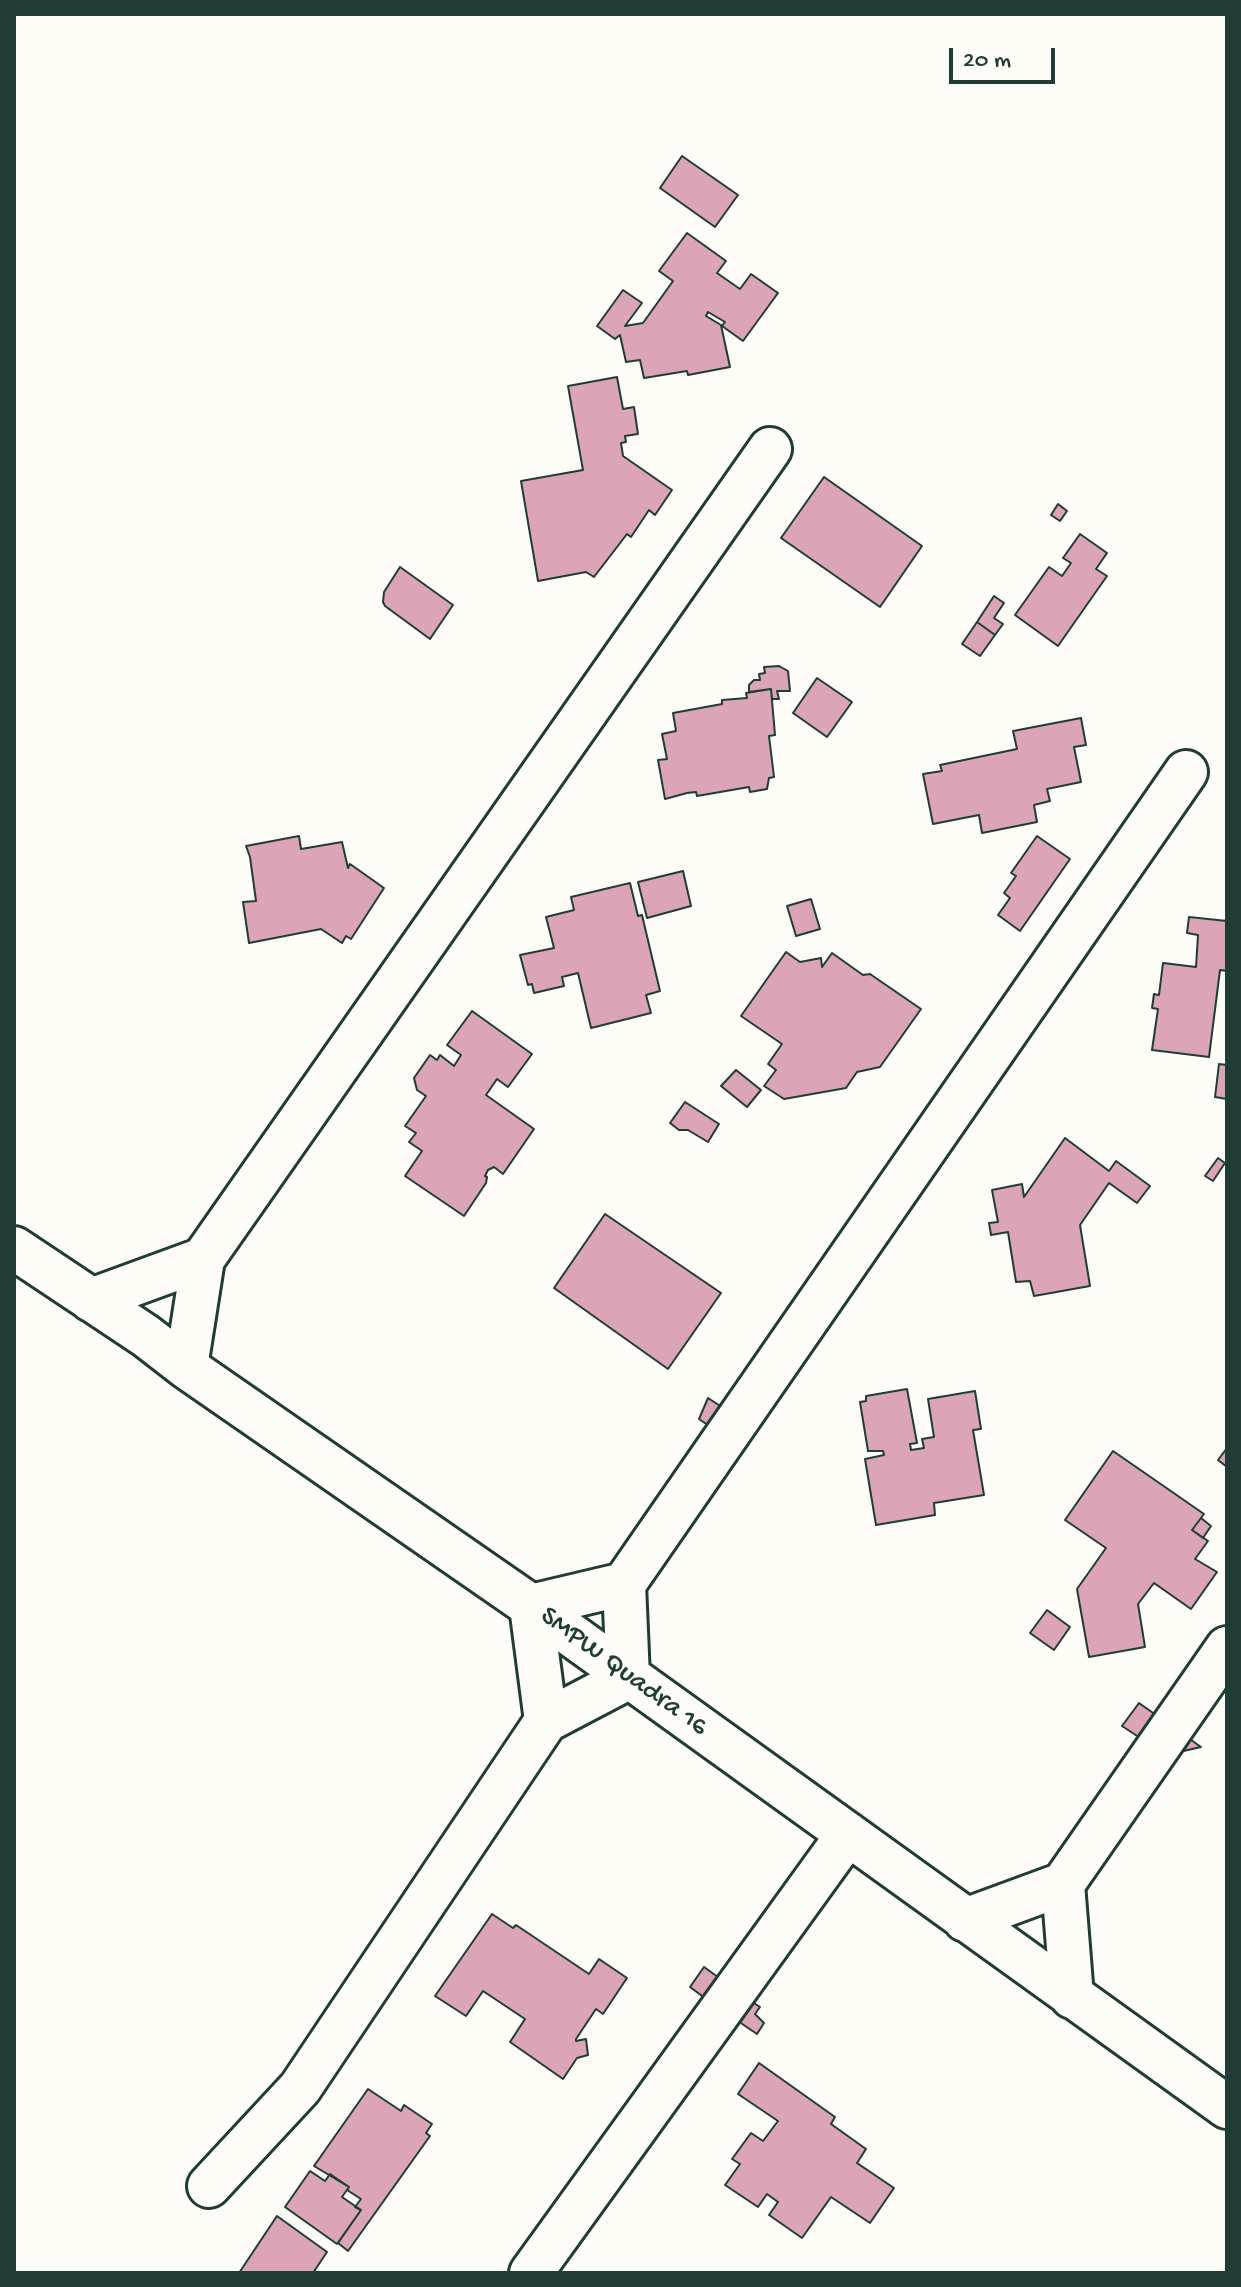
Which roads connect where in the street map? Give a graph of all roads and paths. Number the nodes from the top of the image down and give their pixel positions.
1 (770, 449) dead end
2 (1186, 772) dead end
3 (203, 1259) junction
4 (21, 1260) edge
5 (91, 1300) junction
6 (186, 1367) junction
7 (624, 1584) junction
8 (531, 1606) junction
9 (1227, 1648) edge
10 (628, 1678) junction
11 (546, 1721) junction
12 (848, 1834) junction
13 (1063, 1884) junction
14 (965, 1920) junction
15 (1072, 1997) junction
16 (1227, 2107) edge
17 (209, 2186) dead end
18 (531, 2273) edge

1 - 3 street
2 - 7 street
3 - 5 street
3 - 6 street
4 - 5 street, SMPW Quadra 16
5 - 6 street, SMPW Quadra 16
6 - 8 street, SMPW Quadra 16
7 - 8 street
7 - 10 street
8 - 10 street, SMPW Quadra 16
8 - 11 street
9 - 13 street
10 - 11 street
10 - 12 street, SMPW Quadra 16
11 - 17 street
12 - 14 street, SMPW Quadra 16
12 - 18 street
13 - 14 street
13 - 15 street
14 - 15 street, SMPW Quadra 16
15 - 16 street, SMPW Quadra 16

